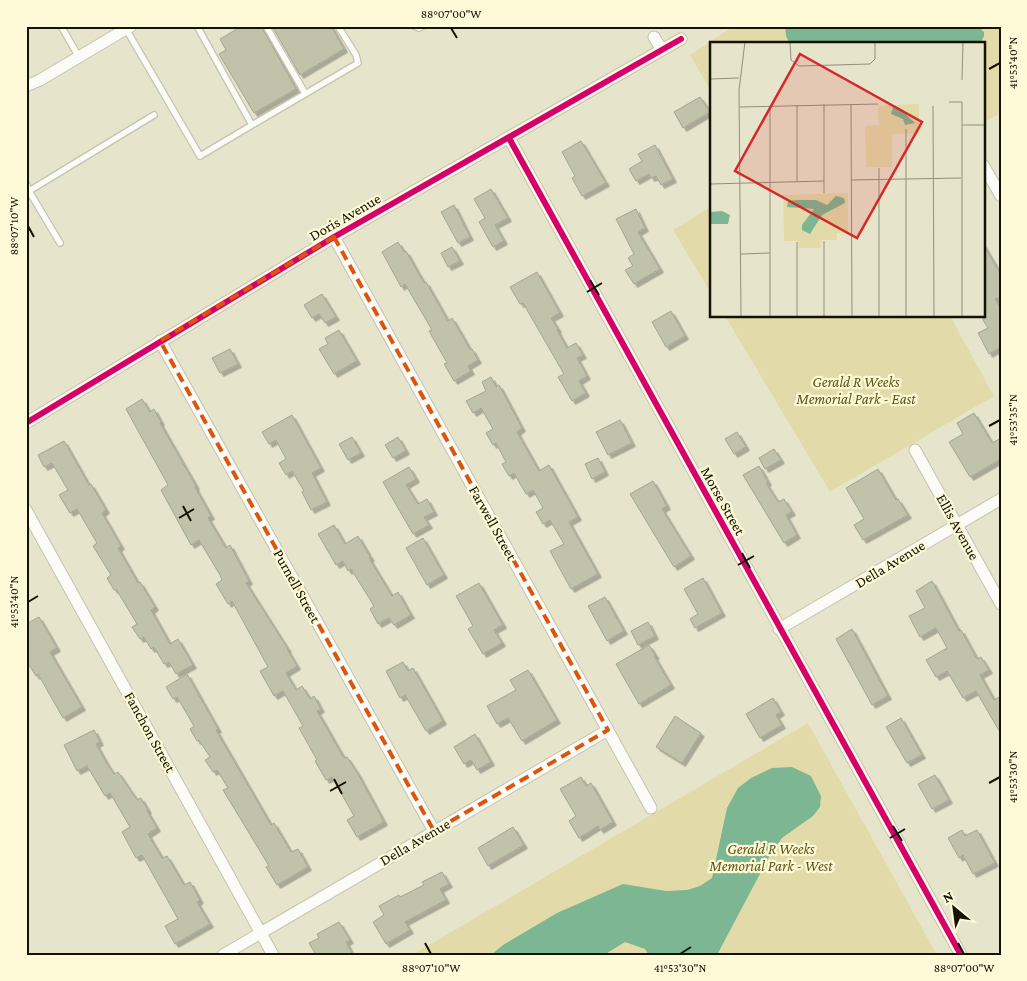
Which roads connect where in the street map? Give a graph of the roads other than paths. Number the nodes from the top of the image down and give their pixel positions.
1 (61, 26) edge
2 (197, 26) edge
3 (266, 26) edge
4 (338, 26) edge
5 (414, 26) edge
6 (423, 26) edge
7 (128, 27) edge
8 (654, 37) dead end
9 (681, 39) dead end
10 (662, 50) junction
11 (79, 57) junction
12 (26, 86) edge
13 (305, 93) junction
14 (154, 115) dead end
15 (252, 125) junction
16 (509, 138) junction
17 (984, 167) edge
18 (26, 183) edge
19 (30, 191) junction
20 (1001, 196) edge
21 (334, 237) junction
22 (60, 243) dead end
23 (160, 341) junction
24 (26, 422) edge
25 (916, 450) dead end
26 (1001, 499) edge
27 (26, 510) edge
28 (956, 524) junction
29 (1001, 604) edge
30 (779, 629) junction
31 (608, 730) junction
32 (651, 808) dead end
33 (434, 831) junction
34 (261, 933) junction
35 (223, 955) edge
36 (273, 955) edge
37 (961, 955) edge

1 - 11 lane
2 - 15 lane
3 - 13 lane
4 - 13 lane
5 - 6 lane
7 - 11 street
7 - 15 lane
8 - 10 street
9 - 10 street, Doris Avenue
10 - 16 street, Doris Avenue
11 - 12 street
13 - 15 lane
14 - 19 lane
16 - 21 street, Doris Avenue
16 - 30 street, Morse Street
17 - 20 street
18 - 19 lane
19 - 22 lane
21 - 23 street, Doris Avenue
21 - 31 street, Farwell Street
23 - 24 street, Doris Avenue
23 - 33 street, Purnell Street
25 - 28 street, Ellis Avenue
26 - 28 street, Della Avenue
27 - 34 street, Fanchon Street
28 - 29 street, Ellis Avenue
28 - 30 street, Della Avenue
30 - 37 street, Morse Street
31 - 32 street, Farwell Street
31 - 33 street, Della Avenue
33 - 34 street, Della Avenue
34 - 35 street, Della Avenue
34 - 36 street, Fanchon Street

